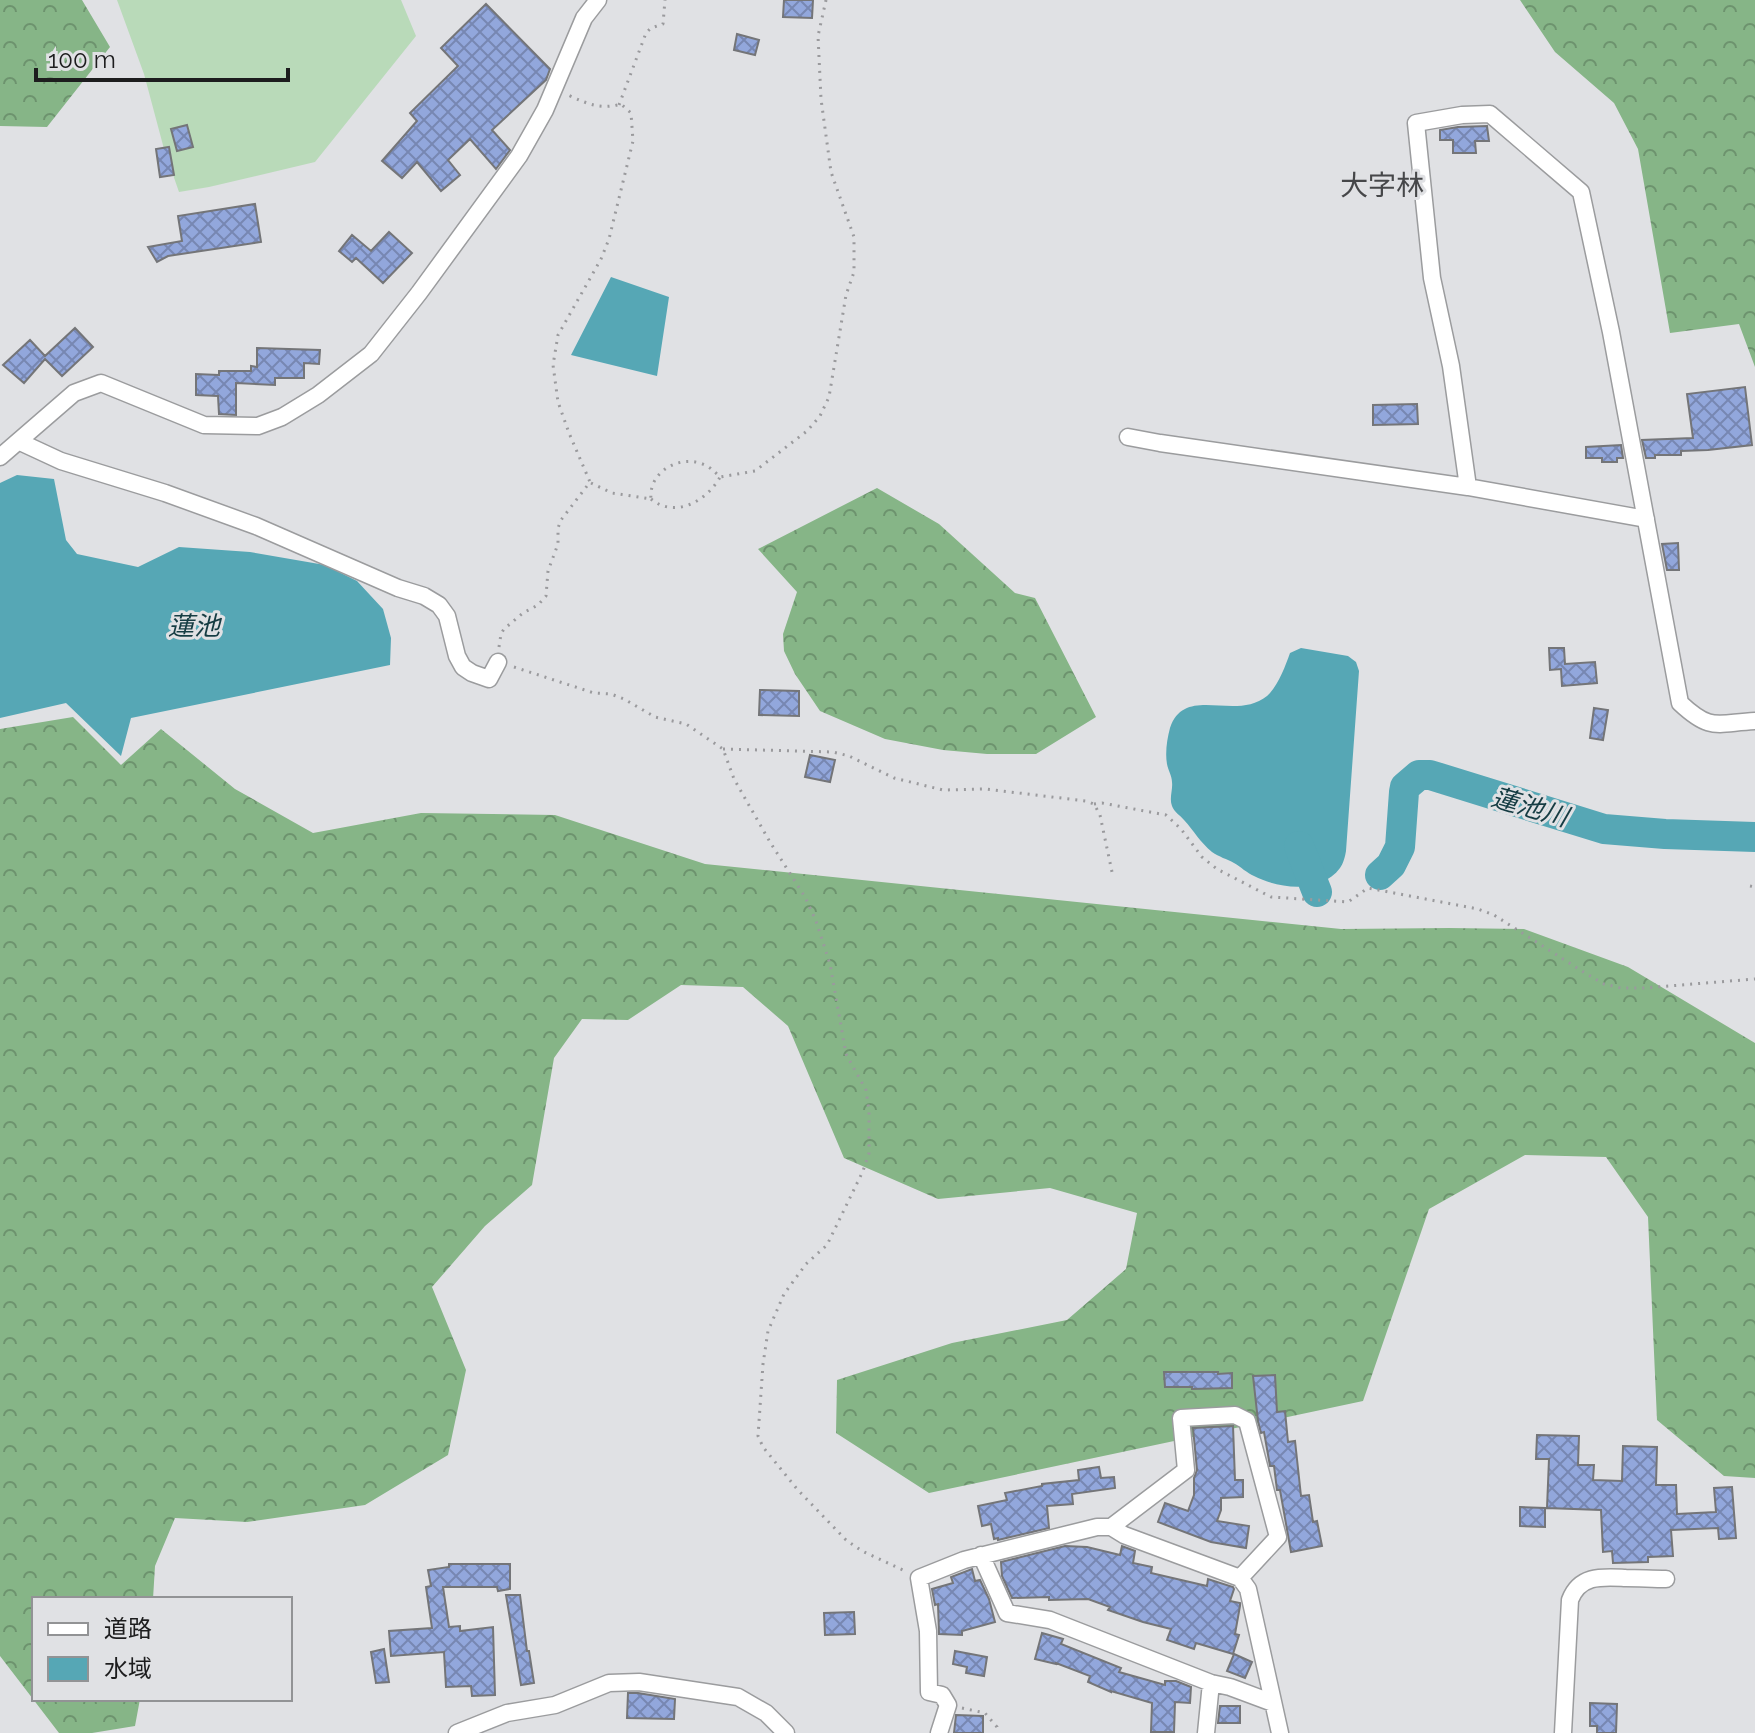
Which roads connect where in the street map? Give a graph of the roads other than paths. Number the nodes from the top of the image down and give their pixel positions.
1 (598, 0) edge
2 (1128, 437) dead end
3 (20, 442) junction
4 (0, 457) edge
5 (1468, 487) junction
6 (1646, 519) junction
7 (498, 662) road end
8 (1755, 721) edge
9 (1111, 1527) junction
10 (981, 1555) junction
11 (1240, 1578) junction
12 (1666, 1579) dead end
13 (1211, 1683) junction
14 (1273, 1703) junction
15 (457, 1733) edge
16 (786, 1733) edge
17 (939, 1733) edge
18 (1206, 1733) edge
19 (1280, 1733) edge
20 (1563, 1733) edge

1 - 3 street
2 - 5 street
3 - 4 street
3 - 7 street
5 - 6 street
5 - 6 street
6 - 8 street
9 - 10 street
9 - 11 street
9 - 11 street
10 - 13 street
10 - 17 street
11 - 14 street
12 - 20 street
13 - 14 street
13 - 18 street
14 - 19 street
15 - 16 street

